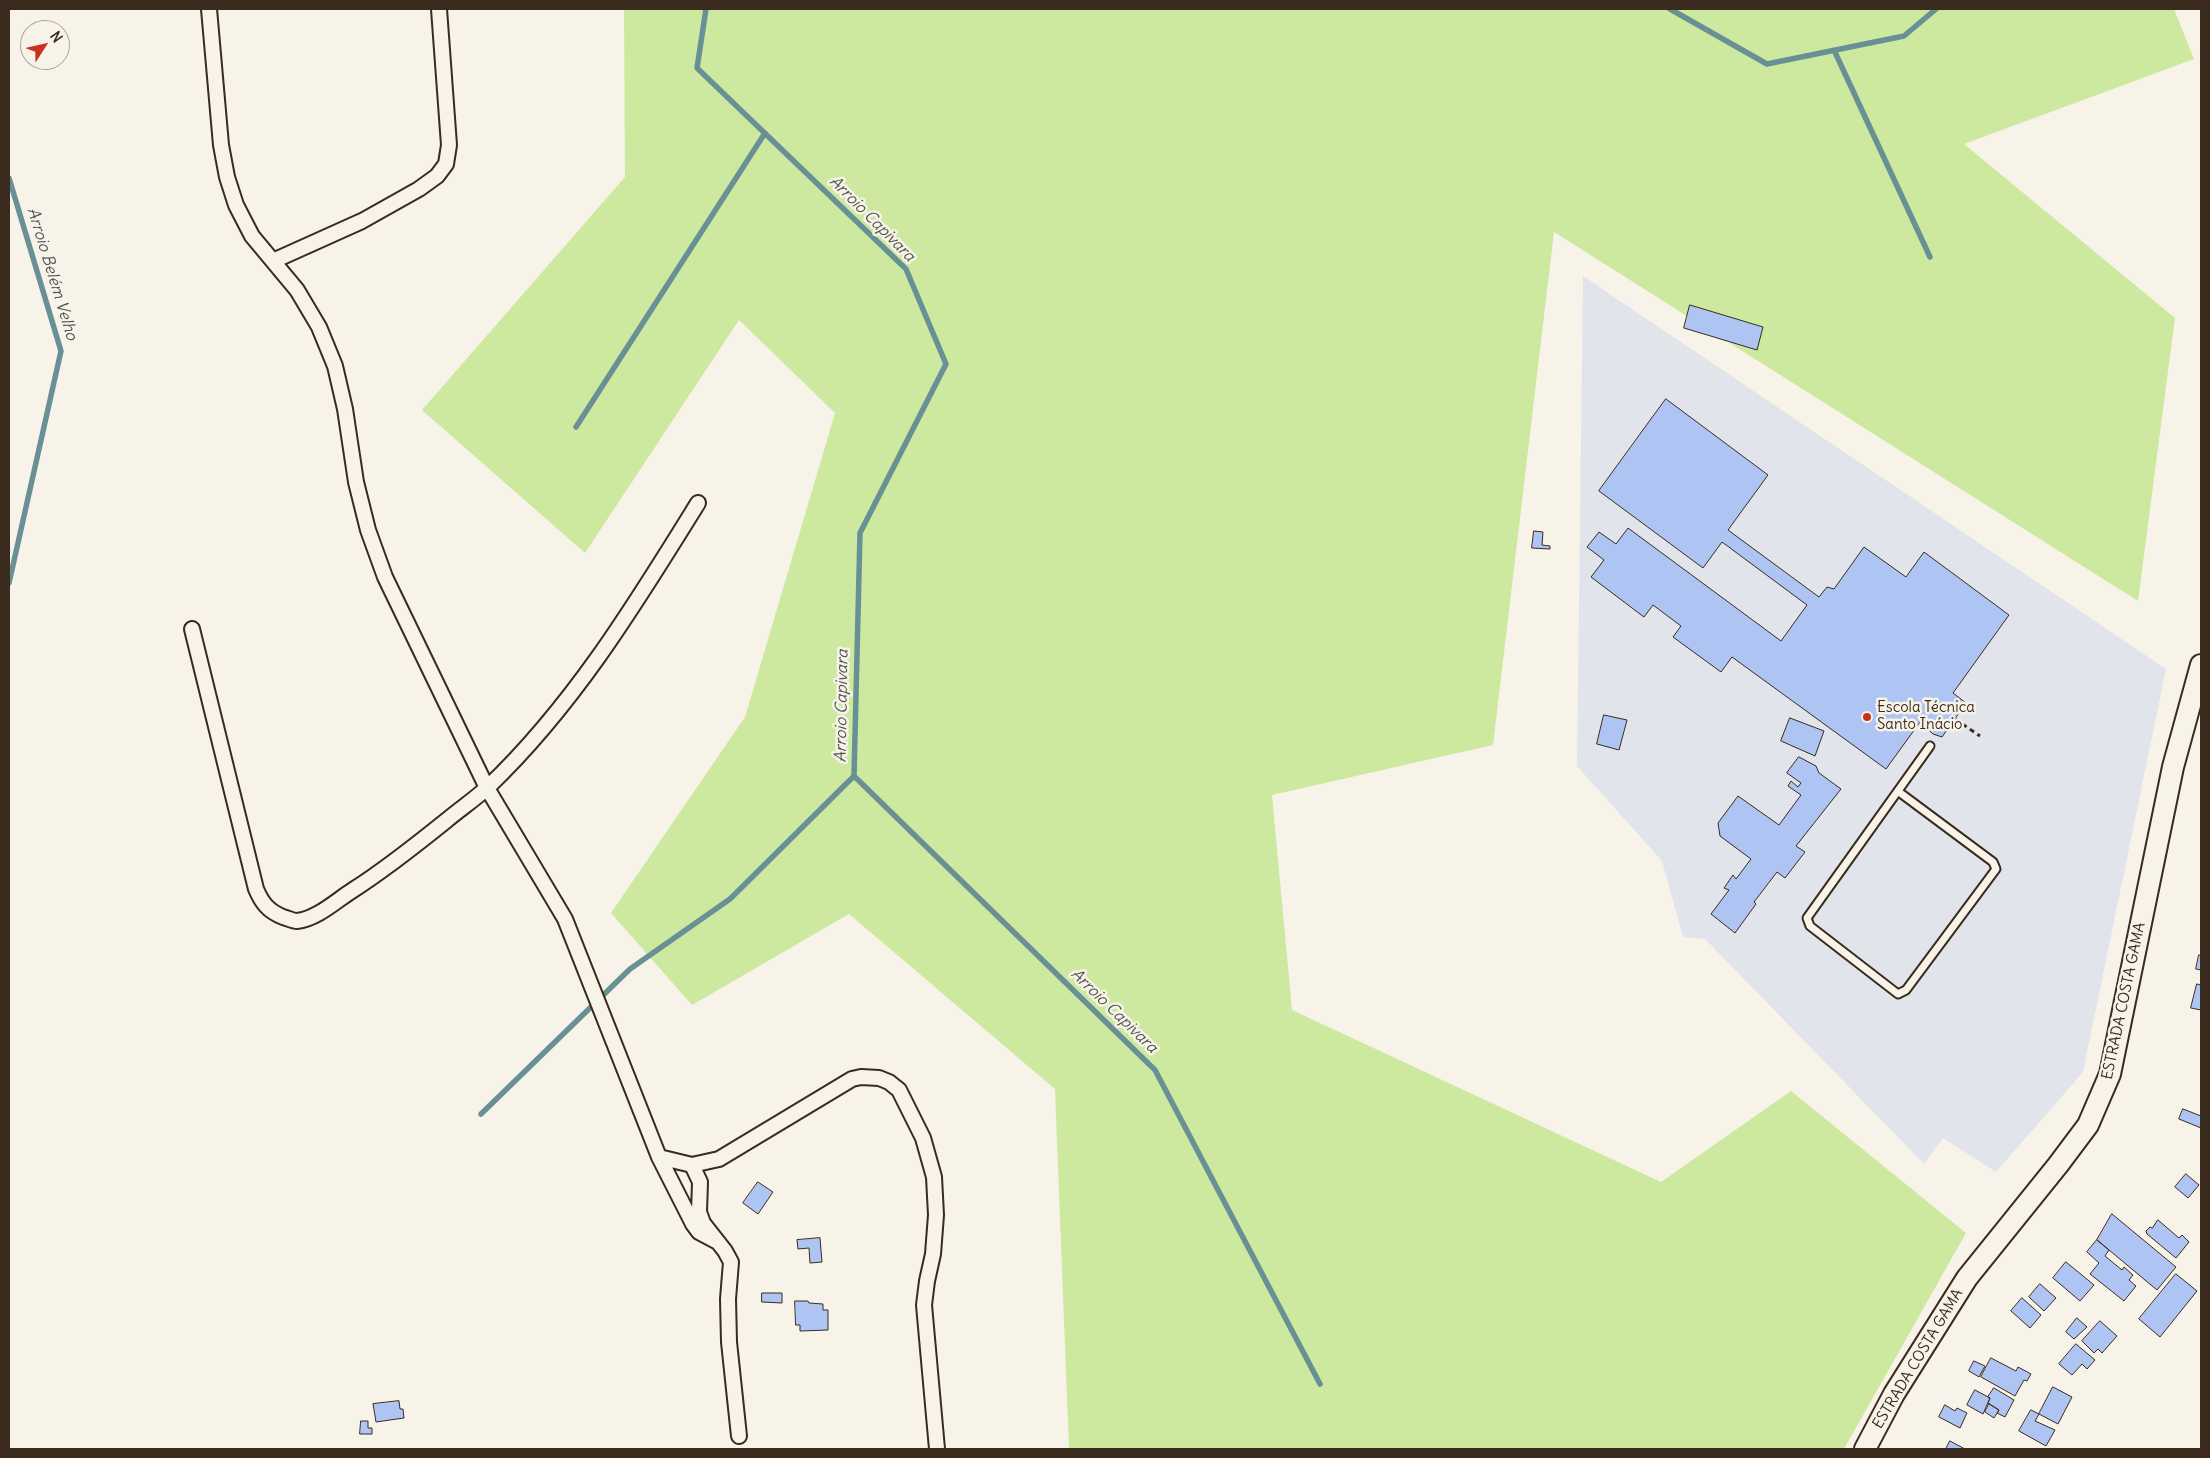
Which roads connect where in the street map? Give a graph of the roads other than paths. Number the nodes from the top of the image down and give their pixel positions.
1 (209, 9) edge
2 (439, 9) edge
3 (274, 261) junction
4 (698, 503) dead end
5 (192, 629) dead end
6 (2201, 666) edge
7 (1930, 746) dead end
8 (487, 788) junction
9 (1899, 792) junction
10 (659, 1157) junction
11 (692, 1165) junction
12 (716, 1241) junction
13 (739, 1436) dead end
14 (937, 1449) edge
15 (1865, 1449) edge

1 - 3 street
2 - 3 street
3 - 8 street
4 - 8 street
5 - 8 street
6 - 15 main road, ESTRADA COSTA GAMA
7 - 9 lane
8 - 10 street
9 - 9 lane
10 - 11 street
10 - 12 street
11 - 12 street
11 - 14 street
12 - 13 street

